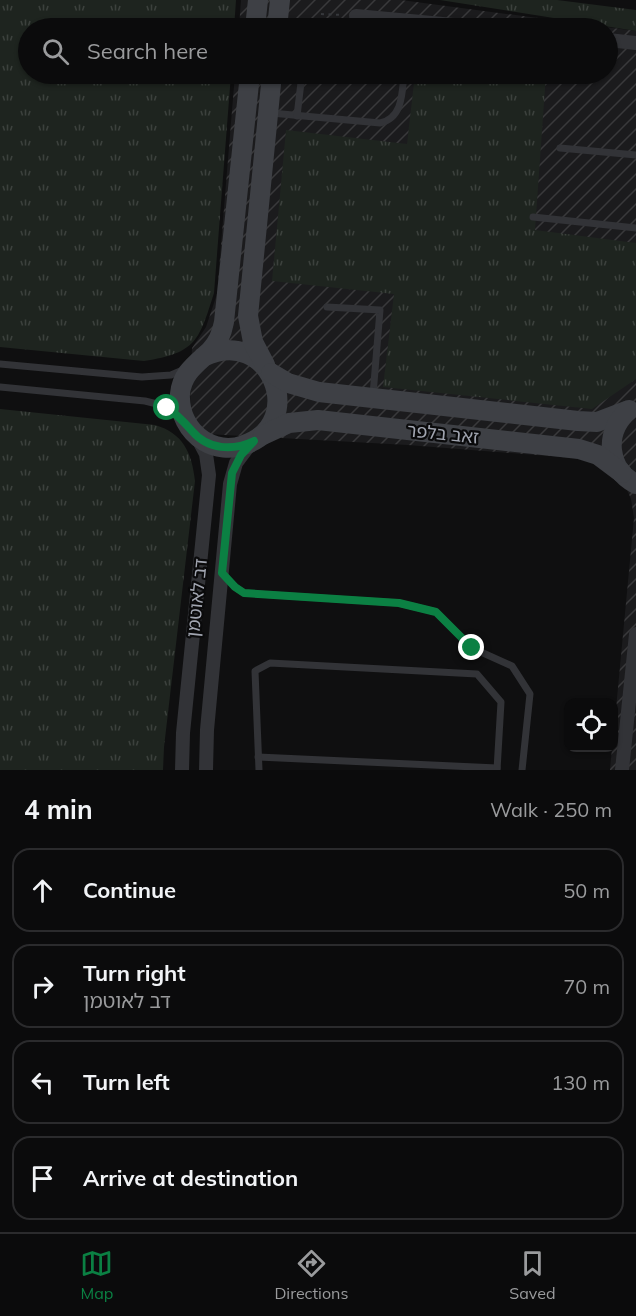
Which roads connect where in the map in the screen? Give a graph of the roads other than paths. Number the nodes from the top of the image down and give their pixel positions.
1 (258, 0) edge
2 (280, 0) edge
3 (357, 16) road end
4 (256, 18) edge
5 (278, 18) edge
6 (368, 18) edge
7 (618, 41) edge
8 (636, 43) edge
9 (249, 84) edge
10 (271, 84) edge
11 (302, 84) edge
12 (403, 84) edge
13 (268, 113) junction
14 (297, 116) junction
15 (560, 148) dead end
16 (636, 155) edge
17 (533, 217) dead end
18 (636, 228) edge
19 (327, 307) dead end
20 (200, 359) junction
21 (0, 364) edge
22 (268, 370) junction
23 (0, 387) edge
24 (373, 398) junction
25 (631, 408) edge
26 (189, 427) junction
27 (257, 438) junction
28 (630, 481) edge
29 (222, 573) junction
30 (636, 634) edge
31 (258, 757) junction
32 (497, 769) edge
33 (182, 770) edge
34 (206, 770) edge
35 (258, 770) edge
36 (522, 770) edge
37 (622, 770) edge

1 - 4 street
2 - 5 street
3 - 6 street
7 - 8 street
9 - 20 street
10 - 13 street
11 - 14 lane
12 - 14 lane
13 - 14 lane
13 - 22 street
15 - 16 lane
17 - 18 lane
19 - 24 lane
20 - 21 lane
20 - 22 street
20 - 26 street
22 - 24 street, זאב בלפר
22 - 27 street
23 - 26 lane
24 - 25 street, זאב בלפר
25 - 28 street
26 - 27 street
26 - 33 street, דב לאוטמן
27 - 28 street, זאב בלפר
27 - 29 street, דב לאוטמן
29 - 34 street, דב לאוטמן
29 - 36 lane
30 - 37 street
31 - 32 lane
31 - 32 lane
31 - 35 lane

